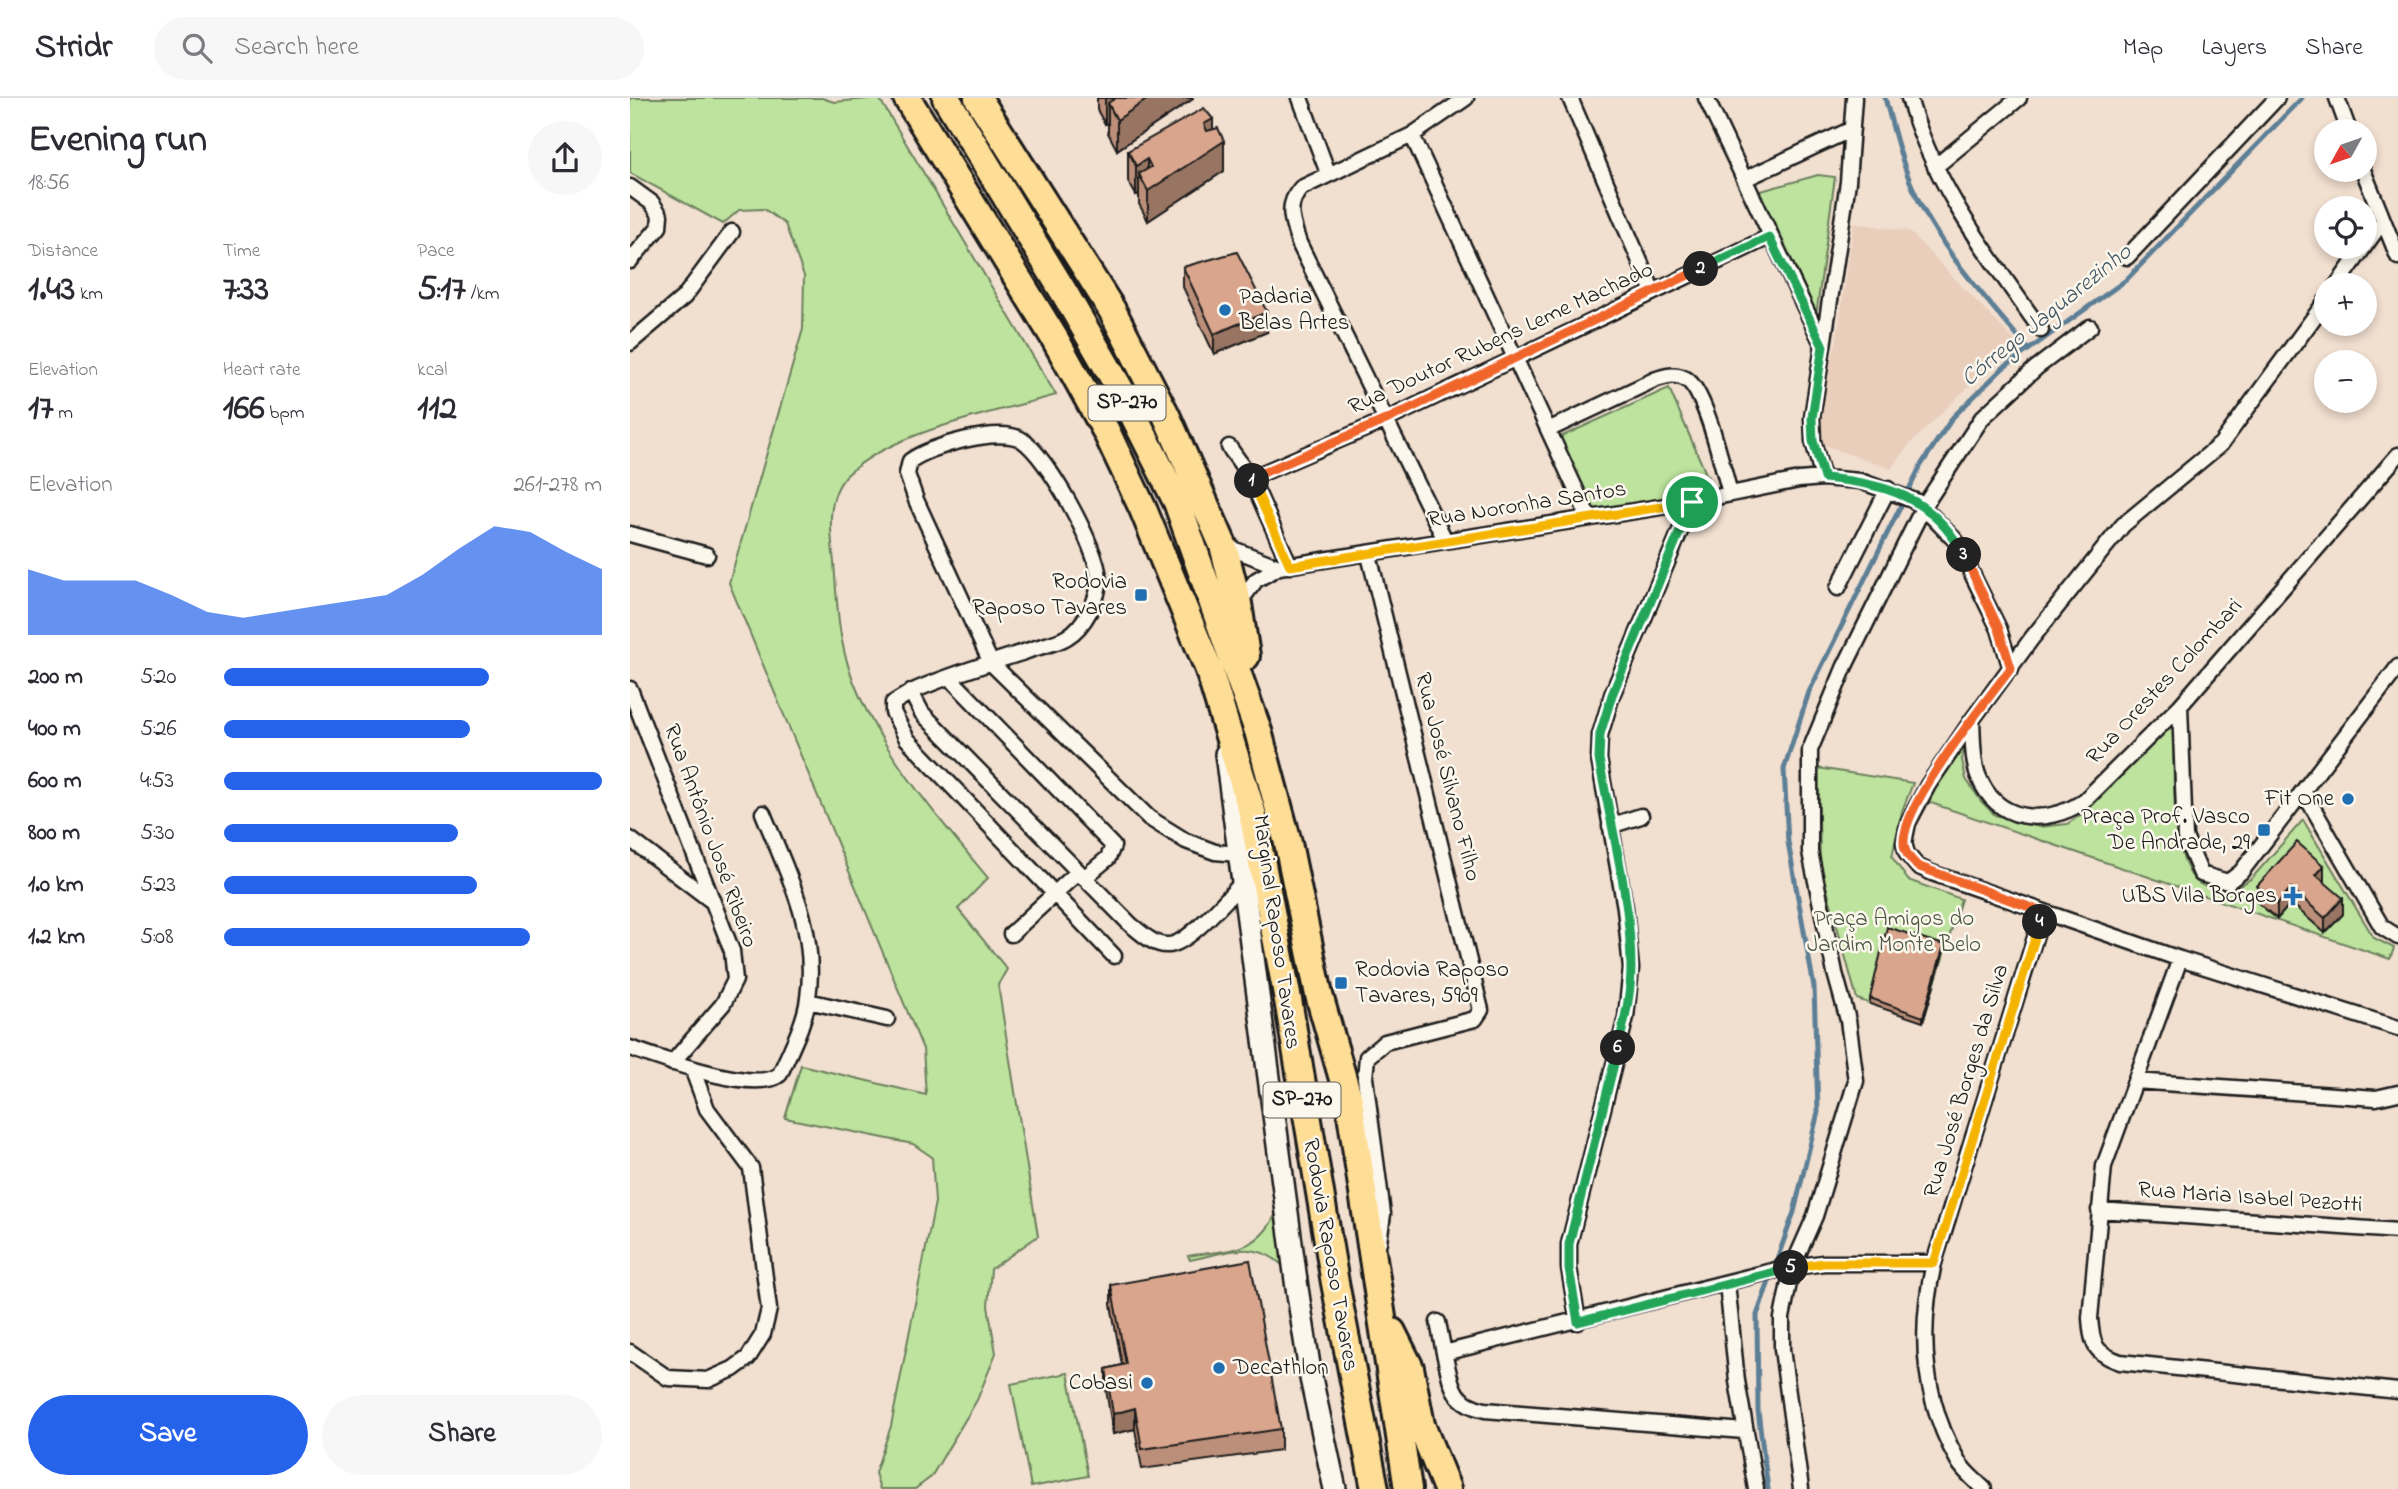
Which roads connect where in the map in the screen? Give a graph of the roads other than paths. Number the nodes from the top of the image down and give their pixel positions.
1 (907, 98) edge
2 (946, 98) edge
3 (1300, 98) edge
4 (1466, 98) edge
5 (1570, 98) edge
6 (1706, 98) edge
7 (1854, 98) edge
8 (1909, 98) edge
9 (2019, 98) edge
10 (2277, 98) edge
11 (2337, 98) edge
12 (978, 100) edge
13 (2345, 119) edge
14 (1853, 129) junction
15 (1412, 135) junction
16 (1935, 167) junction
17 (1328, 173) junction
18 (1745, 179) junction
19 (2367, 182) edge
20 (630, 187) edge
21 (2382, 222) junction
22 (732, 232) dead end
23 (1769, 237) junction
24 (2127, 257) dead end
25 (2398, 257) edge
26 (630, 261) edge
27 (2346, 273) edge
28 (1653, 292) junction
29 (2314, 317) edge
30 (2090, 327) dead end
31 (2041, 330) dead end
32 (630, 343) edge
33 (1823, 346) junction
34 (1515, 357) junction
35 (1388, 419) junction
36 (1550, 429) junction
37 (1229, 447) dead end
38 (2398, 455) edge
39 (1251, 478) junction
40 (1824, 478) junction
41 (1892, 490) junction
42 (1730, 493) junction
43 (1692, 502) junction
44 (1921, 504) junction
45 (1590, 518) junction
46 (630, 534) edge
47 (1446, 540) junction
48 (1223, 545) junction
49 (707, 555) dead end
50 (1369, 555) junction
51 (1285, 566) junction
52 (1838, 588) dead end
53 (1238, 604) junction
54 (991, 663) junction
55 (2398, 667) edge
56 (2011, 668) junction
57 (949, 677) junction
58 (630, 689) edge
59 (911, 692) junction
60 (2179, 705) junction
61 (1222, 713) junction
62 (1972, 720) junction
63 (1258, 731) junction
64 (2303, 791) junction
65 (763, 813) dead end
66 (1641, 816) dead end
67 (1611, 826) junction
68 (630, 839) edge
69 (1238, 854) junction
70 (1081, 875) junction
71 (1243, 882) junction
72 (1054, 894) junction
73 (714, 903) junction
74 (2043, 912) junction
75 (1011, 934) dead end
76 (2398, 937) edge
77 (1114, 956) dead end
78 (2180, 959) junction
79 (808, 1001) junction
80 (887, 1019) dead end
81 (2398, 1028) edge
82 (630, 1048) edge
83 (672, 1063) junction
84 (692, 1068) junction
85 (2136, 1081) junction
86 (2398, 1093) edge
87 (2099, 1210) junction
88 (2398, 1231) edge
89 (1934, 1263) junction
90 (1376, 1267) junction
91 (1786, 1268) junction
92 (1727, 1283) junction
93 (1381, 1312) junction
94 (1438, 1322) dead end
95 (1578, 1322) junction
96 (630, 1352) edge
97 (1444, 1353) junction
98 (2398, 1391) edge
99 (1744, 1431) junction
100 (1335, 1489) edge
101 (1376, 1489) edge
102 (1408, 1489) edge
103 (1447, 1489) edge
104 (1756, 1489) edge
105 (1801, 1489) edge
106 (1984, 1489) edge

1 - 61 highway, Rodovia Raposo Tavares / SP-270
2 - 63 highway, Rodovia Raposo Tavares / SP-270
3 - 17 street
4 - 15 street
5 - 28 street
6 - 18 street
7 - 14 street
8 - 16 street
9 - 16 street
10 - 24 street
11 - 13 street
12 - 48 highway
14 - 18 street
14 - 33 street
15 - 17 street
15 - 34 street
16 - 31 street
17 - 35 street
18 - 23 street
19 - 21 street
20 - 26 street
21 - 25 street
21 - 27 street
22 - 32 street
23 - 28 street, Rua Doutor Rubens Leme Machado
23 - 33 street
28 - 34 street, Rua Doutor Rubens Leme Machado
29 - 56 street
30 - 44 street
33 - 40 street
34 - 35 street, Rua Doutor Rubens Leme Machado
34 - 36 street
35 - 39 street, Rua Doutor Rubens Leme Machado
35 - 47 street
36 - 42 street
36 - 45 street
37 - 39 street
38 - 60 street, Rua Orestes Colombari
39 - 51 street
40 - 41 street, Rua Noronha Santos
40 - 42 street, Rua Noronha Santos
41 - 44 street, Rua Noronha Santos
41 - 52 street
42 - 43 street, Rua Noronha Santos
43 - 45 street, Rua Noronha Santos
43 - 67 street
44 - 56 street, Rua Noronha Santos
44 - 91 street
45 - 47 street, Rua Noronha Santos
46 - 49 street
47 - 50 street, Rua Noronha Santos
48 - 51 street, Rua Noronha Santos
48 - 53 highway
50 - 51 street, Rua Noronha Santos
50 - 90 street, Rua José Silvano Filho
51 - 53 street, Rua Noronha Santos
53 - 63 highway
54 - 54 street
54 - 57 street
54 - 69 street
55 - 64 street
56 - 62 street
57 - 59 street
57 - 70 street
58 - 73 street, Rua Antônio José Ribeiro
59 - 70 street
59 - 72 street
60 - 62 street, Rua Orestes Colombari
60 - 64 street
61 - 69 main road, Marginal Raposo Tavares
61 - 101 highway, Rodovia Raposo Tavares / SP-270
62 - 74 street
63 - 90 highway, Rodovia Raposo Tavares / SP-270
64 - 76 street
65 - 79 street
66 - 67 street
67 - 95 street
68 - 73 street
69 - 71 main road, Marginal Raposo Tavares
70 - 71 street
70 - 72 street
71 - 100 main road, Marginal Raposo Tavares
72 - 75 street
72 - 77 street
73 - 83 street, Rua Antônio José Ribeiro
74 - 78 street
74 - 89 street, Rua José Borges da Silva
78 - 81 street
78 - 85 street
79 - 80 street
79 - 84 street
82 - 83 street
83 - 84 street
84 - 96 street
85 - 86 street
85 - 87 street
87 - 88 street, Rua Maria Isabel Pezotti
87 - 98 street
89 - 91 street
89 - 106 street, Rua José Borges da Silva
90 - 93 highway, Rodovia Raposo Tavares / SP-270
91 - 92 street
91 - 105 street
92 - 95 street
92 - 99 street
93 - 102 highway, Rodovia Raposo Tavares / SP-270
93 - 103 highway
94 - 97 street
95 - 97 street
97 - 99 street
99 - 104 street

